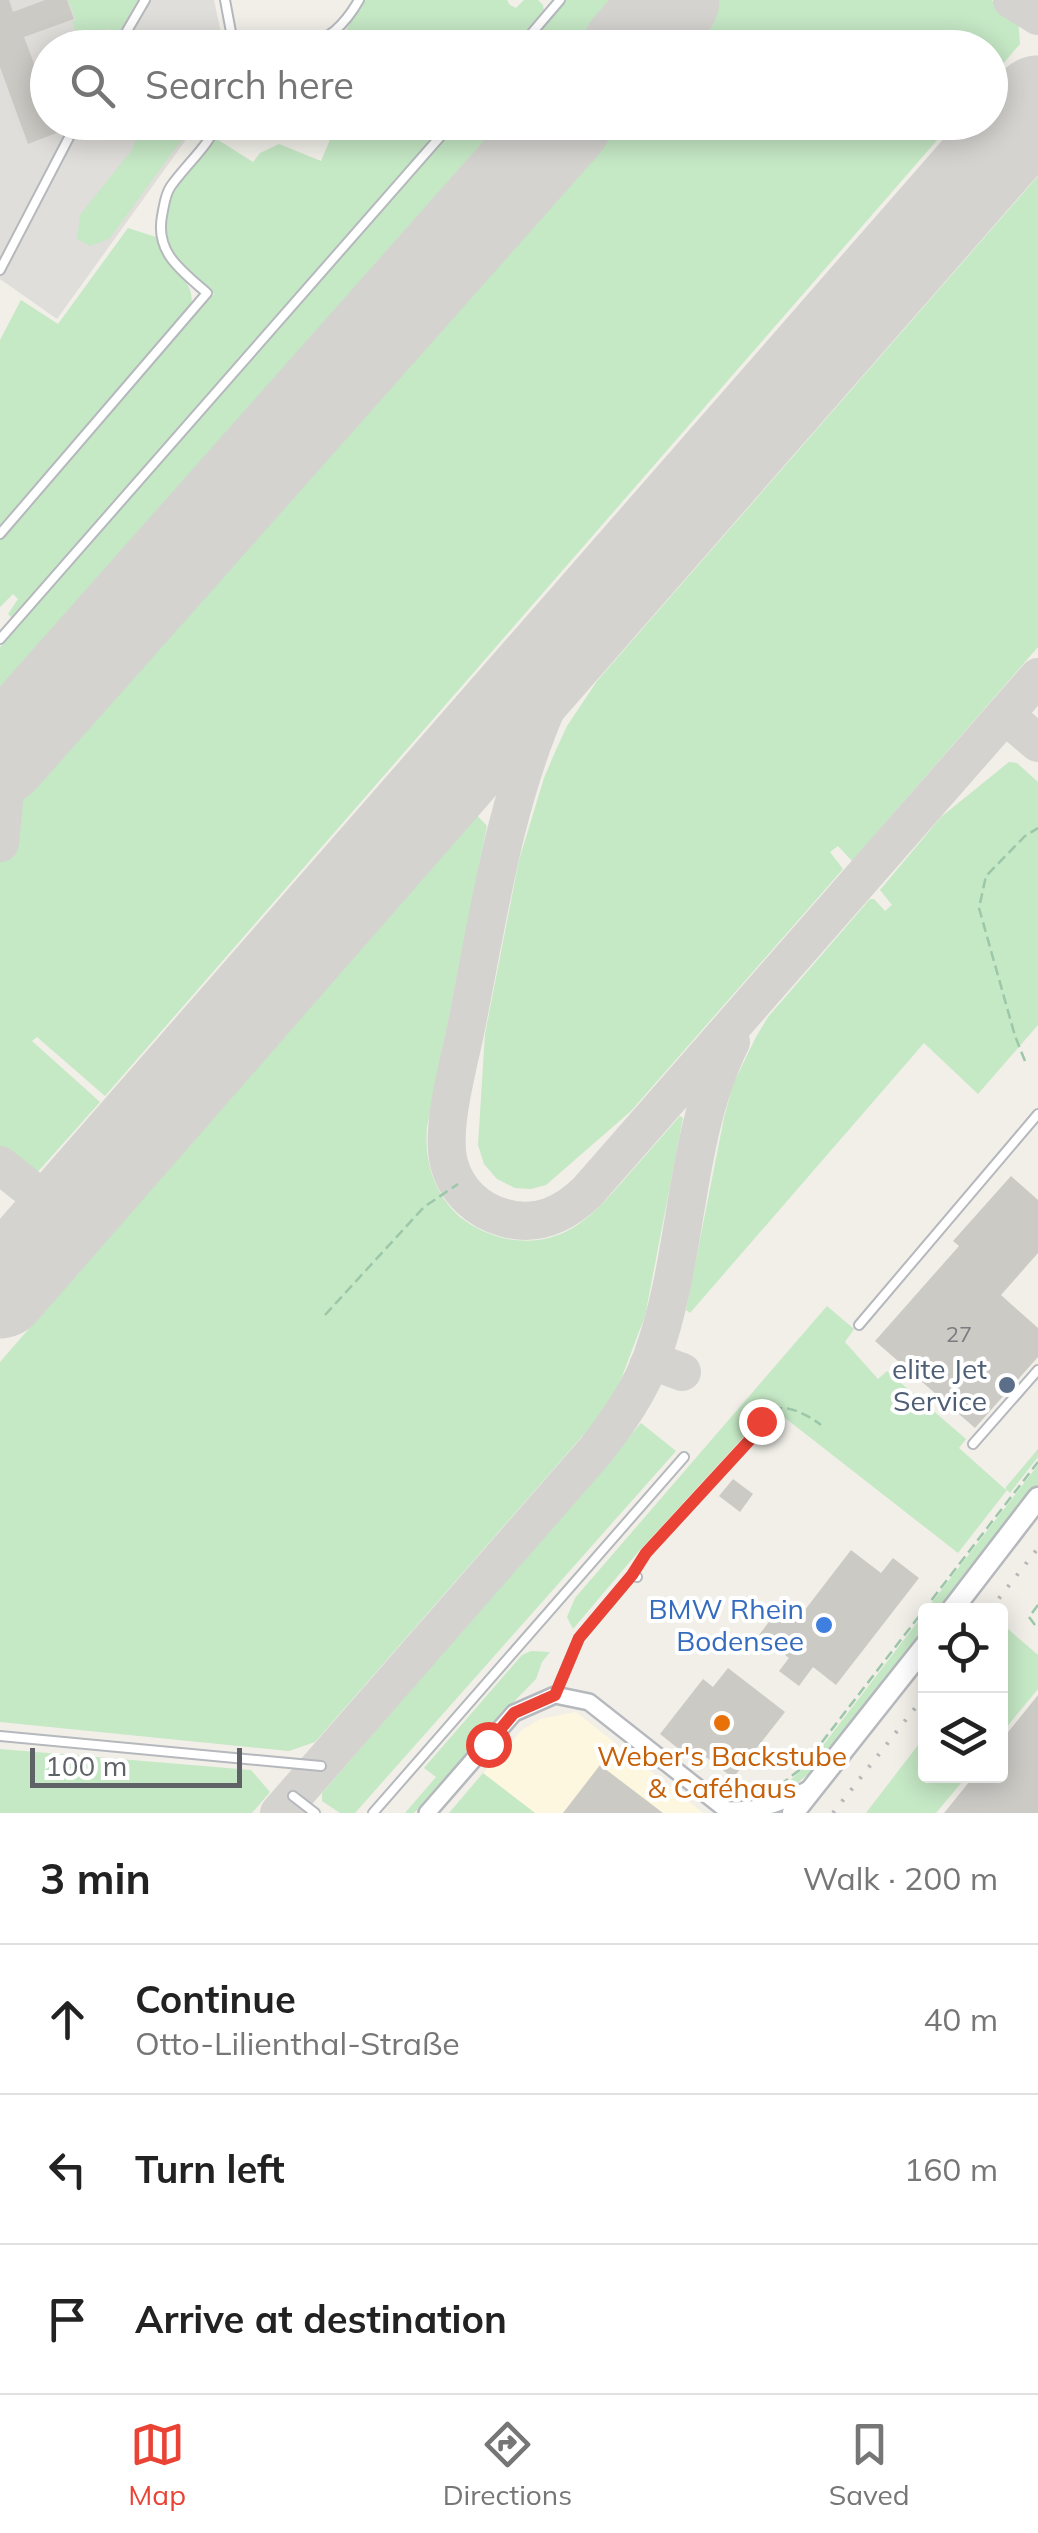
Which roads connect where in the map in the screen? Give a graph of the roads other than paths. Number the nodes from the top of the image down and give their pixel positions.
1 (145, 0) edge
2 (226, 0) edge
3 (360, 0) edge
4 (557, 1) edge
5 (127, 30) edge
6 (231, 30) edge
7 (338, 30) edge
8 (533, 30) edge
9 (68, 140) edge
10 (208, 140) edge
11 (437, 140) edge
12 (0, 270) edge
13 (0, 534) edge
14 (0, 639) edge
15 (1038, 1114) edge
16 (858, 1325) dead end
17 (1038, 1370) edge
18 (972, 1444) dead end
19 (684, 1457) dead end
20 (1038, 1498) edge
21 (634, 1576) road end
22 (957, 1603) edge
23 (918, 1654) edge
24 (555, 1695) junction
25 (0, 1736) edge
26 (321, 1766) dead end
27 (815, 1786) junction
28 (294, 1796) dead end
29 (729, 1811) edge
30 (752, 1811) edge
31 (315, 1813) edge
32 (373, 1813) edge
33 (427, 1813) edge
34 (793, 1813) edge

1 - 5 lane
2 - 6 lane
3 - 7 lane
4 - 8 lane
9 - 12 lane
10 - 13 lane
11 - 14 lane
15 - 16 lane
17 - 18 lane
19 - 32 lane
20 - 22 street
21 - 24 lane
23 - 27 street
24 - 29 street
24 - 33 street
25 - 26 lane
27 - 30 street
27 - 34 street
28 - 31 lane
29 - 30 street

